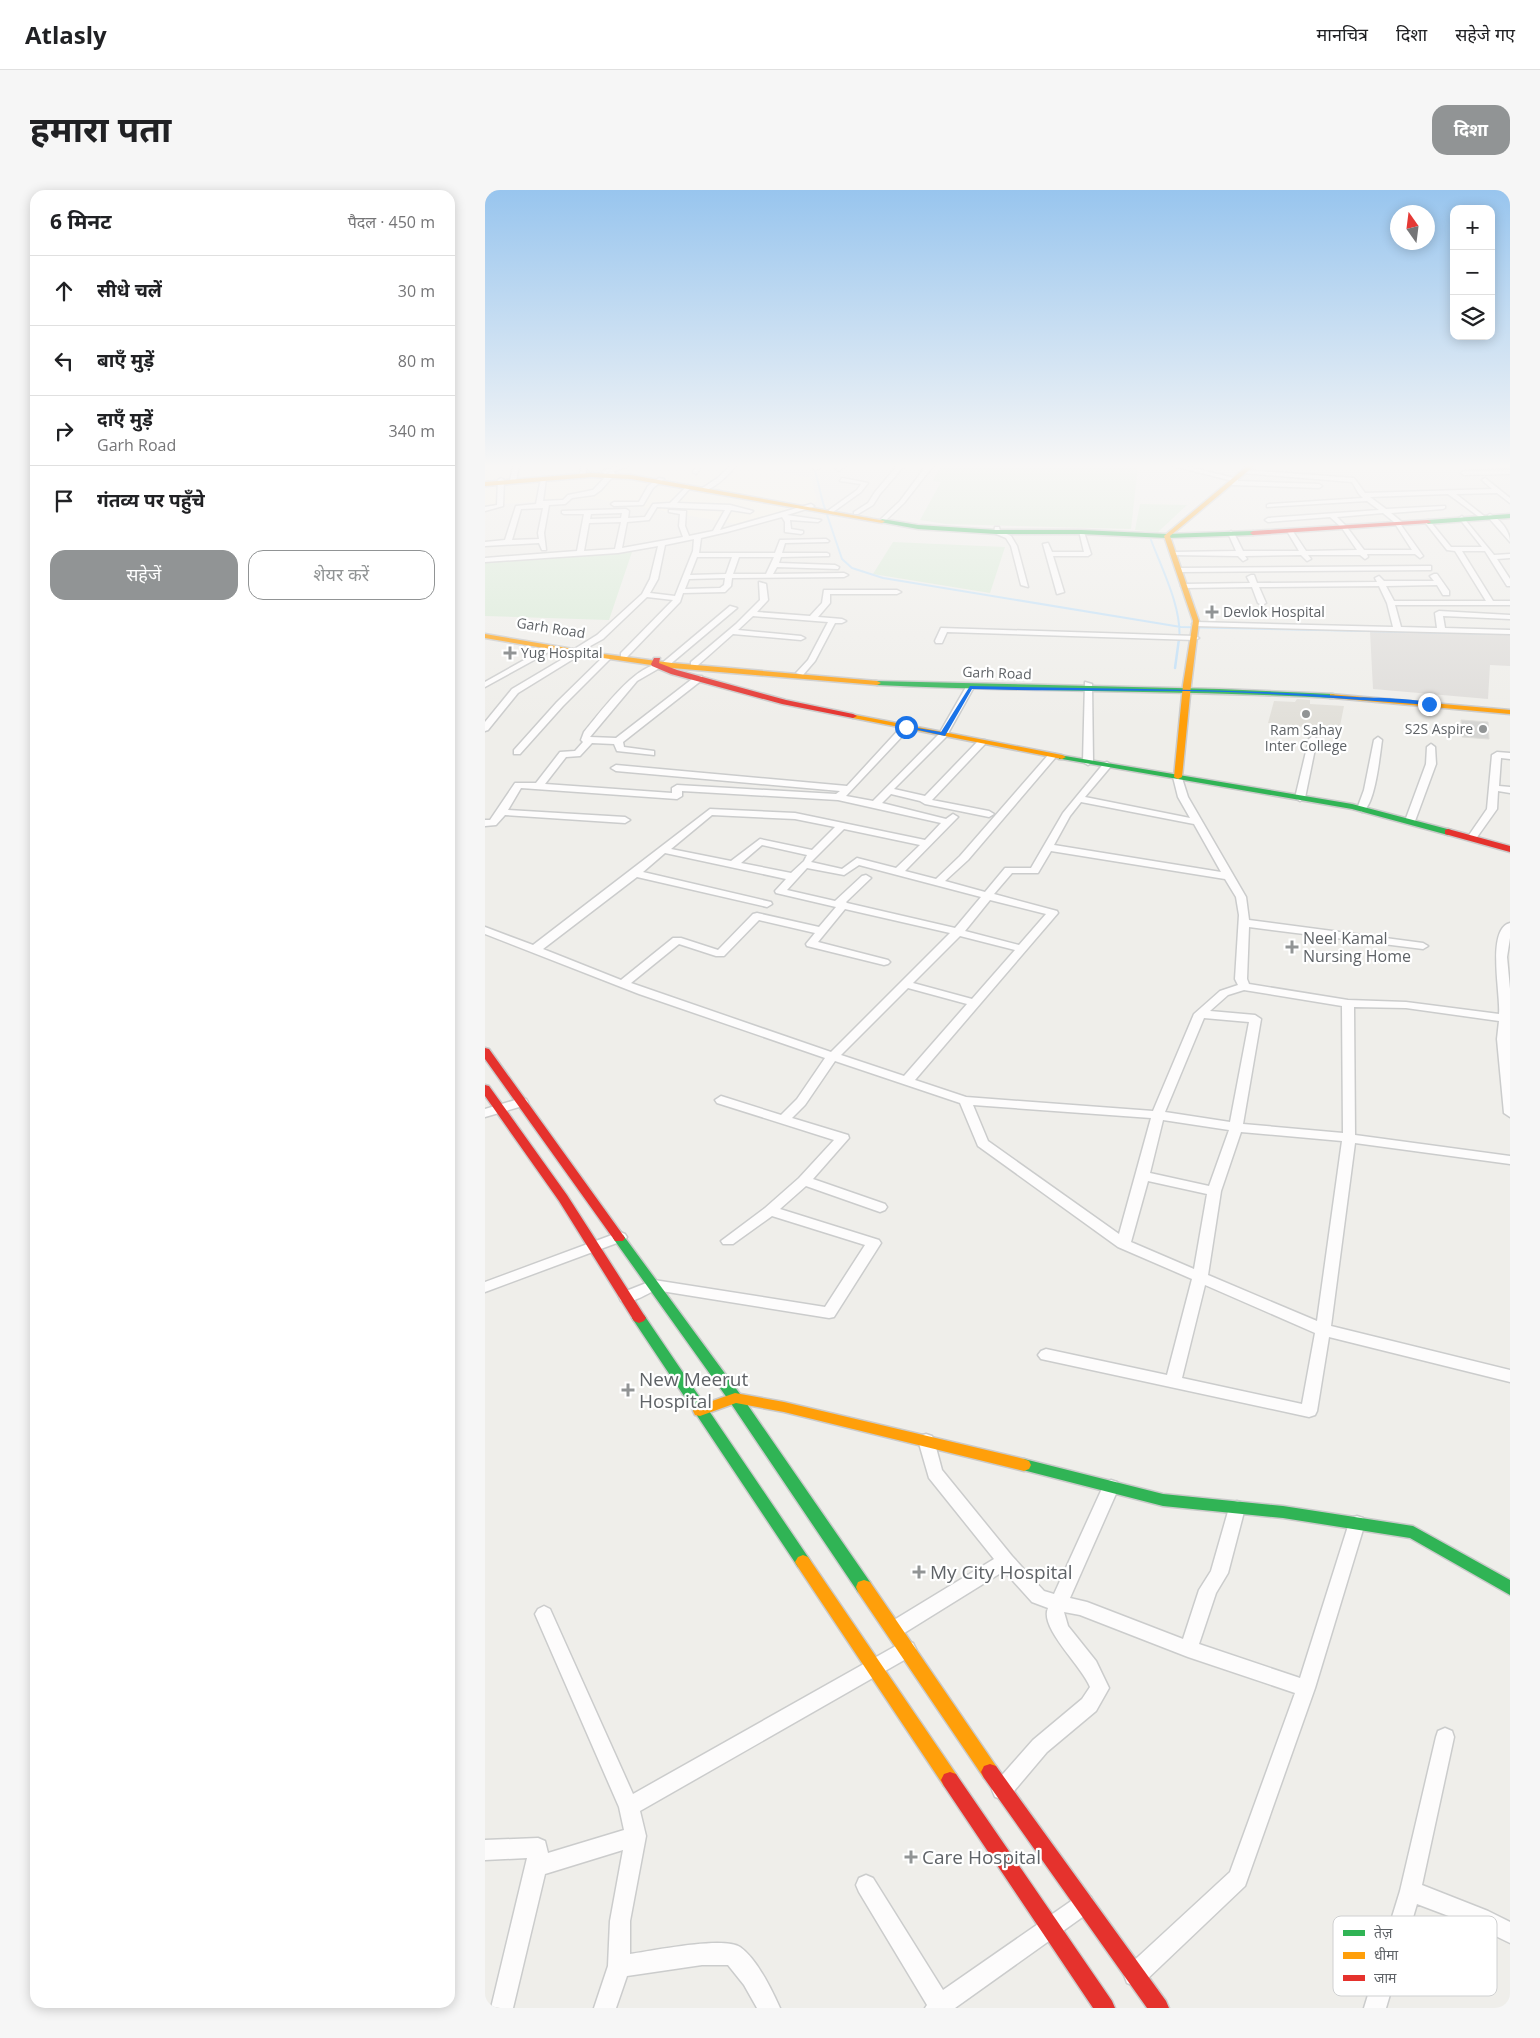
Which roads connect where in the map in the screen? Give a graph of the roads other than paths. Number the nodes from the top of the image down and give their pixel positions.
1 (545, 551) edge
2 (618, 551) edge
3 (660, 551) edge
4 (695, 551) edge
5 (779, 551) edge
6 (1015, 551) edge
7 (1048, 551) edge
8 (1087, 551) edge
9 (1173, 551) edge
10 (1239, 551) edge
11 (1458, 551) edge
12 (1488, 551) edge
13 (1362, 552) junction
14 (1417, 552) joint
15 (580, 553) joint
16 (1303, 553) junction
17 (1049, 554) junction
18 (1174, 554) junction
19 (1240, 554) junction
20 (546, 555) junction
21 (694, 555) junction
22 (736, 555) junction
23 (778, 555) junction
24 (827, 555) dead end
25 (1510, 556) edge
26 (1492, 557) junction
27 (485, 560) edge
28 (775, 566) junction
29 (835, 567) dead end
30 (1311, 568) junction
31 (1372, 568) junction
32 (1428, 568) junction
33 (1247, 569) junction
34 (1180, 570) junction
35 (686, 576) junction
36 (729, 576) junction
37 (768, 576) junction
38 (844, 576) dead end
39 (1439, 583) junction
40 (762, 584) dead end
41 (1254, 584) junction
42 (1382, 584) junction
43 (1510, 584) edge
44 (1025, 585) dead end
45 (1185, 586) junction
46 (1321, 587) junction
47 (897, 592) dead end
48 (1060, 592) dead end
49 (1446, 592) dead end
50 (679, 594) junction
51 (645, 595) junction
52 (1261, 603) dead end
53 (1391, 603) junction
54 (1491, 603) junction
55 (1510, 603) edge
56 (733, 608) dead end
57 (752, 614) junction
58 (1510, 616) edge
59 (813, 618) junction
60 (1397, 628) junction
61 (1195, 630) junction
62 (1441, 630) junction
63 (485, 632) edge
64 (732, 632) junction
65 (1510, 632) edge
66 (485, 636) edge
67 (801, 638) dead end
68 (518, 640) junction
69 (939, 641) dead end
70 (552, 648) junction
71 (580, 650) junction
72 (624, 655) junction
73 (607, 657) junction
74 (661, 663) junction
75 (694, 664) junction
76 (772, 673) junction
77 (800, 673) junction
78 (699, 678) junction
79 (855, 680) junction
80 (898, 682) junction
81 (485, 685) edge
82 (970, 687) junction
83 (1088, 687) junction
84 (1187, 688) junction
85 (1369, 696) junction
86 (1510, 707) edge
87 (1510, 712) edge
88 (906, 727) junction
89 (485, 728) edge
90 (943, 734) junction
91 (1313, 739) dead end
92 (590, 740) junction
93 (1378, 740) dead end
94 (618, 741) junction
95 (982, 742) junction
96 (1431, 746) dead end
97 (517, 752) dead end
98 (651, 752) dead end
99 (1052, 756) junction
100 (1510, 756) edge
101 (1088, 762) junction
102 (1107, 765) junction
103 (616, 768) dead end
104 (689, 775) junction
105 (1178, 777) junction
106 (539, 786) junction
107 (677, 788) junction
108 (1494, 788) junction
109 (849, 789) junction
110 (1510, 790) edge
111 (889, 792) junction
112 (838, 797) junction
113 (1300, 798) junction
114 (1079, 799) junction
115 (925, 801) junction
116 (875, 804) junction
117 (962, 809) junction
118 (1362, 809) junction
119 (502, 812) junction
120 (989, 814) dead end
121 (625, 820) dead end
122 (1409, 821) junction
123 (948, 822) junction
124 (1197, 822) junction
125 (485, 823) edge
126 (841, 826) junction
127 (1472, 838) junction
128 (926, 843) junction
129 (1047, 847) junction
130 (1510, 849) edge
131 (664, 850) junction
132 (814, 854) junction
133 (732, 864) junction
134 (805, 864) junction
135 (898, 872) junction
136 (635, 873) junction
137 (1228, 876) junction
138 (793, 877) junction
139 (866, 878) dead end
140 (938, 882) junction
141 (780, 891) junction
142 (988, 896) junction
143 (767, 904) junction
144 (843, 905) junction
145 (757, 916) junction
146 (1243, 923) junction
147 (1510, 926) edge
148 (485, 930) edge
149 (822, 931) junction
150 (958, 932) junction
151 (1423, 946) dead end
152 (1506, 948) edge
153 (1022, 949) junction
154 (534, 950) junction
155 (884, 962) dead end
156 (623, 984) junction
157 (906, 984) junction
158 (1244, 987) junction
159 (975, 1003) junction
160 (1348, 1003) junction
161 (1200, 1014) junction
162 (1508, 1019) edge
163 (485, 1051) edge
164 (832, 1058) junction
165 (906, 1082) junction
166 (485, 1088) edge
167 (721, 1100) dead end
168 (965, 1101) junction
169 (522, 1102) junction
170 (498, 1109) junction
171 (485, 1112) edge
172 (1510, 1113) edge
173 (1158, 1115) junction
174 (783, 1120) junction
175 (1236, 1127) junction
176 (1349, 1138) junction
177 (1510, 1160) edge
178 (1143, 1176) junction
179 (804, 1180) junction
180 (1214, 1191) junction
181 (880, 1207) dead end
182 (770, 1211) junction
183 (620, 1237) junction
184 (728, 1240) dead end
185 (1123, 1244) junction
186 (593, 1248) junction
187 (1200, 1277) junction
188 (654, 1285) junction
189 (485, 1287) edge
190 (626, 1297) junction
191 (1323, 1330) junction
192 (1045, 1355) dead end
193 (1510, 1376) edge
194 (1173, 1382) junction
195 (735, 1398) junction
196 (701, 1412) junction
197 (926, 1440) junction
198 (1111, 1487) junction
199 (1237, 1508) junction
200 (1357, 1523) junction
201 (1006, 1560) junction
202 (1510, 1588) edge
203 (1057, 1603) junction
204 (544, 1614) dead end
205 (895, 1629) junction
206 (907, 1649) junction
207 (1188, 1649) junction
208 (874, 1668) junction
209 (1306, 1688) junction
210 (1445, 1737) dead end
211 (1002, 1790) junction
212 (629, 1807) junction
213 (636, 1836) junction
214 (485, 1850) edge
215 (537, 1866) junction
216 (866, 1885) dead end
217 (1410, 1891) junction
218 (1084, 1904) junction
219 (1403, 1916) edge
220 (1476, 1916) edge
221 (1051, 1926) junction
222 (1497, 1926) edge
223 (1510, 1933) edge
224 (619, 1966) junction
225 (1135, 1974) junction
226 (1379, 1996) edge
227 (939, 2007) edge
228 (502, 2008) edge
229 (605, 2008) edge
230 (769, 2008) edge
231 (1105, 2008) edge
232 (1159, 2008) edge
233 (1375, 2008) edge

1 - 20 street
2 - 15 street
3 - 51 street
4 - 21 street
5 - 23 street
6 - 44 street
7 - 17 street
8 - 17 street
9 - 18 street
10 - 19 street
11 - 54 street
12 - 26 street
13 - 14 street
13 - 16 street
13 - 31 street
14 - 32 street
15 - 20 street
16 - 19 street
16 - 30 street
17 - 48 street
18 - 19 street
18 - 34 street
19 - 33 street
20 - 27 street
21 - 22 street
21 - 35 street
22 - 23 street
22 - 36 street
23 - 24 street
23 - 28 street
25 - 26 street
26 - 43 street
28 - 29 street
28 - 37 street
30 - 31 street
30 - 33 street
30 - 46 street
31 - 32 street
31 - 42 street
32 - 39 street
33 - 34 street
33 - 41 street
34 - 45 street
35 - 36 street
35 - 50 street
36 - 37 street
36 - 50 street
37 - 38 street
39 - 42 street
39 - 49 street
40 - 57 street
41 - 45 street
41 - 46 street
41 - 52 street
42 - 46 street
42 - 53 street
45 - 61 street
47 - 59 street
50 - 51 street
50 - 72 street
51 - 71 street
53 - 54 street
53 - 60 street
54 - 55 street
56 - 74 street
57 - 59 street
57 - 64 street
58 - 62 street
59 - 77 street
60 - 61 street
60 - 62 street
61 - 69 street
61 - 84 street
62 - 65 street
63 - 68 street, Garh Road
64 - 67 street
64 - 75 street
66 - 68 street, Garh Road
68 - 70 street, Garh Road
68 - 71 street, Garh Road
70 - 71 street, Garh Road
70 - 81 street
71 - 72 street, Garh Road
71 - 73 street, Garh Road
71 - 89 street
72 - 74 street, Garh Road
73 - 74 street, Garh Road
73 - 97 street
74 - 75 street, Garh Road
74 - 76 street, Garh Road
74 - 78 street
74 - 92 street
75 - 76 street, Garh Road
76 - 77 street, Garh Road
76 - 79 street, Garh Road
77 - 79 street, Garh Road
78 - 88 street
78 - 94 street
79 - 80 street, Garh Road
80 - 82 street, Garh Road
80 - 83 street, Garh Road
82 - 83 street, Garh Road
82 - 90 street
83 - 84 street, Garh Road
83 - 101 street
84 - 85 street, Garh Road
84 - 105 street
85 - 86 street, Garh Road
85 - 87 street, Garh Road
88 - 90 street
88 - 109 street
90 - 95 street
90 - 111 street
91 - 113 street
92 - 94 street
92 - 106 street
93 - 118 street
94 - 98 street
95 - 99 street
95 - 115 street
96 - 122 street
99 - 101 street
99 - 140 street
100 - 108 street
101 - 102 street
102 - 105 street
102 - 114 street
103 - 104 street
104 - 107 street
104 - 109 street
105 - 113 street
105 - 124 street
106 - 107 street
106 - 119 street
107 - 112 street
108 - 110 street
108 - 127 street
109 - 112 street
111 - 115 street
111 - 116 street
112 - 116 street
113 - 118 street
114 - 124 street
114 - 129 street
115 - 117 street
116 - 123 street
117 - 120 street
117 - 123 street
118 - 122 street
119 - 121 street
119 - 125 street
122 - 127 street
123 - 128 street
124 - 137 street
126 - 128 street
126 - 131 street
126 - 132 street
127 - 130 street
128 - 135 street
129 - 137 street
129 - 142 street
131 - 133 street
131 - 136 street
132 - 133 street
132 - 134 street
133 - 138 street
134 - 135 street
134 - 138 street
135 - 140 street
136 - 143 street
136 - 154 street
137 - 146 street
138 - 141 street
139 - 144 street
140 - 142 street
141 - 143 street
141 - 144 street
142 - 150 street
142 - 153 street
143 - 145 street
144 - 149 street
144 - 150 street
145 - 149 street
145 - 156 street
146 - 151 street
146 - 158 street
147 - 152 street
148 - 154 street
149 - 155 street
150 - 153 street
150 - 157 street
152 - 162 street
153 - 159 street
154 - 156 street
156 - 164 street
157 - 159 street
157 - 164 street
158 - 160 street
158 - 161 street
159 - 165 street
160 - 162 street
160 - 176 street
161 - 173 street
161 - 175 street
162 - 172 street
163 - 169 street
164 - 165 street
164 - 174 street
165 - 168 street
166 - 170 street
167 - 174 street
168 - 173 street
168 - 185 street
169 - 170 street
169 - 183 street
170 - 171 street
170 - 186 street
173 - 175 street
173 - 178 street
174 - 179 street
175 - 176 street
175 - 180 street
176 - 177 street
176 - 191 street
178 - 180 street
178 - 185 street
179 - 181 street
179 - 182 street
180 - 187 street
182 - 184 street
182 - 188 street
183 - 186 street
183 - 188 street
185 - 187 street
186 - 189 street
186 - 190 street
187 - 191 street
187 - 194 street
188 - 190 street
188 - 195 street
190 - 196 street
191 - 193 street
191 - 194 street
192 - 194 street
195 - 196 street
195 - 197 street
195 - 205 street
196 - 208 street
197 - 198 street
197 - 201 street
198 - 199 street
198 - 203 street
199 - 200 street
199 - 207 street
200 - 202 street
200 - 209 street
201 - 203 street
201 - 205 street
203 - 207 street
203 - 211 street
204 - 212 street
205 - 206 street
206 - 208 street
206 - 211 street
207 - 209 street
208 - 212 street
208 - 221 street
209 - 225 street
210 - 217 street
211 - 218 street
212 - 213 street
213 - 215 street
213 - 224 street
214 - 215 street
215 - 228 street
216 - 227 street
217 - 219 street
217 - 220 street
218 - 221 street
218 - 225 street
221 - 227 street
221 - 231 street
222 - 223 street
224 - 229 street
224 - 230 street
225 - 232 street
226 - 233 street

